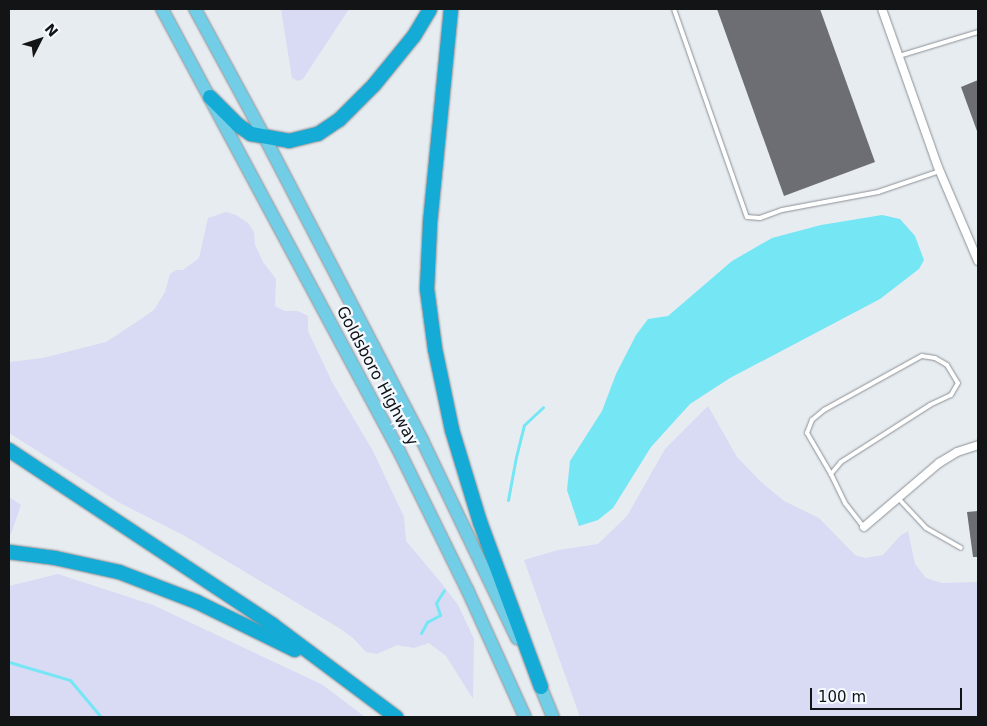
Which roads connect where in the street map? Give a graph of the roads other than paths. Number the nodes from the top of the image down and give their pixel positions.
1 (162, 9) edge
2 (195, 9) edge
3 (430, 9) edge
4 (451, 9) edge
5 (674, 9) edge
6 (882, 9) edge
7 (978, 32) edge
8 (899, 56) junction
9 (210, 97) junction
10 (265, 138) junction
11 (940, 171) junction
12 (959, 216) junction
13 (978, 248) edge
14 (978, 261) edge
15 (978, 445) edge
16 (9, 450) edge
17 (831, 474) junction
18 (898, 498) junction
19 (864, 527) joint
20 (961, 548) dead end
21 (9, 552) edge
22 (337, 672) junction
23 (541, 687) junction
24 (396, 717) edge
25 (525, 717) edge
26 (553, 717) edge

1 - 9 main road, Goldsboro Highway
2 - 10 main road
3 - 10 highway
4 - 23 highway
5 - 11 lane
6 - 8 street
7 - 8 lane
8 - 11 street
9 - 10 highway
9 - 25 main road, Goldsboro Highway
10 - 23 main road
11 - 12 street
12 - 13 street
12 - 14 street
15 - 18 street
16 - 22 highway
17 - 17 lane
17 - 19 lane
18 - 19 street
18 - 20 lane
21 - 22 highway
22 - 24 highway
23 - 26 main road

